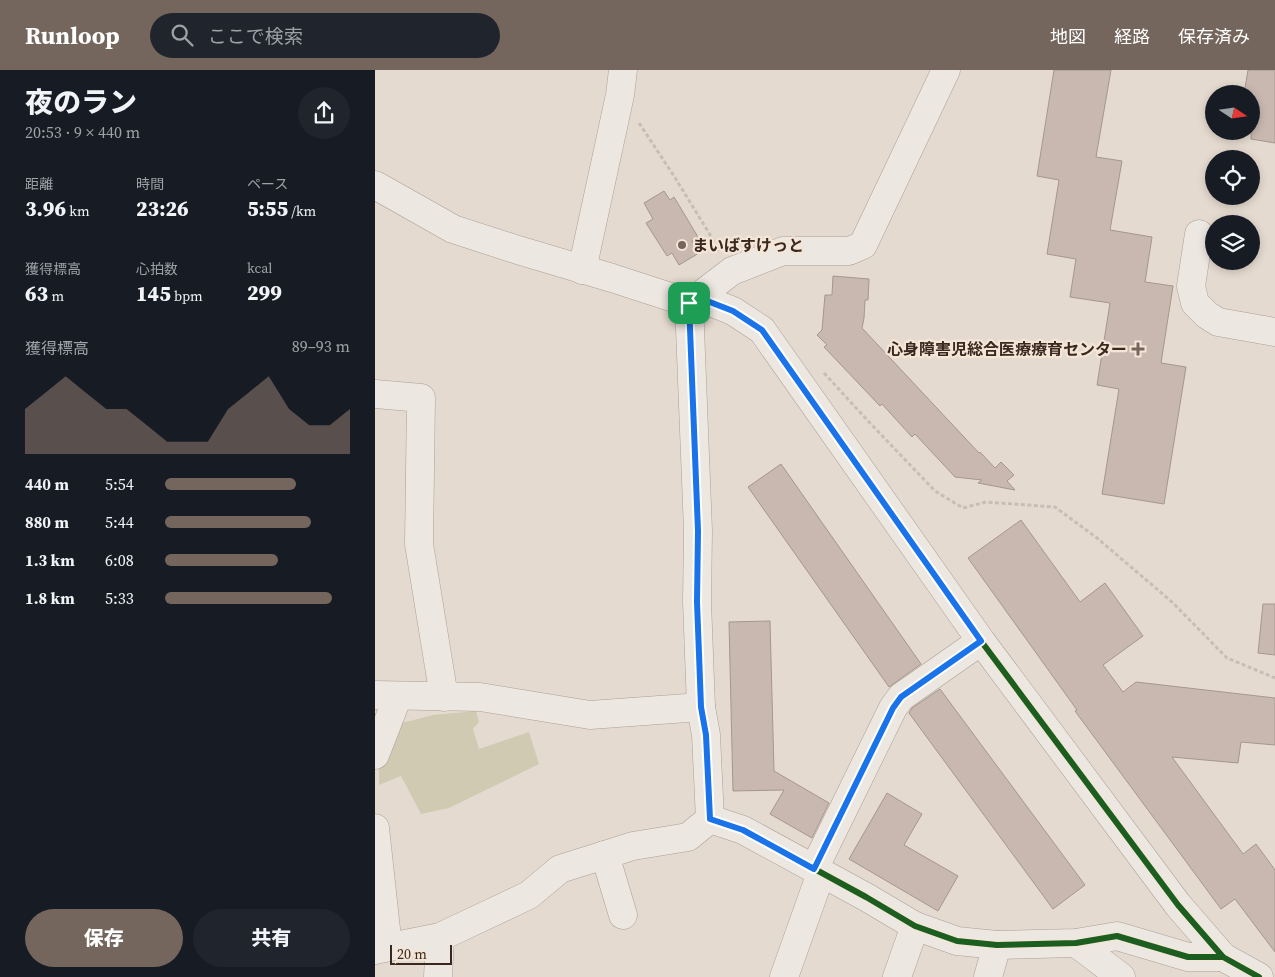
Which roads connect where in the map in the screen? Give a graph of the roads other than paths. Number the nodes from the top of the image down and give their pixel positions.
1 (946, 70) edge
2 (621, 83) edge
3 (375, 185) edge
4 (1199, 234) dead end
5 (582, 270) junction
6 (693, 300) junction
7 (1275, 332) edge
8 (375, 394) edge
9 (981, 641) junction
10 (386, 696) edge
11 (444, 697) junction
12 (701, 707) junction
13 (375, 755) edge
14 (710, 819) junction
15 (375, 828) edge
16 (605, 855) junction
17 (817, 871) junction
18 (623, 915) dead end
19 (915, 926) junction
20 (439, 937) junction
21 (1076, 944) junction
22 (997, 945) junction
23 (382, 948) edge
24 (1223, 957) junction
25 (1106, 972) edge
26 (438, 977) edge
27 (784, 977) edge
28 (897, 977) edge
29 (988, 977) edge
30 (1259, 977) edge

1 - 6 street
2 - 5 street
3 - 5 street
4 - 7 street
5 - 6 street
6 - 9 street
6 - 12 street
8 - 11 street
9 - 17 street
9 - 24 street
10 - 11 street
10 - 13 street
11 - 12 street
12 - 14 street
14 - 16 street
14 - 17 street
15 - 23 street
16 - 18 street
16 - 20 street
17 - 19 street
17 - 27 street
19 - 22 street
19 - 28 street
20 - 23 street
20 - 26 street
21 - 22 street
21 - 24 street
21 - 25 street
22 - 29 street
24 - 30 street

